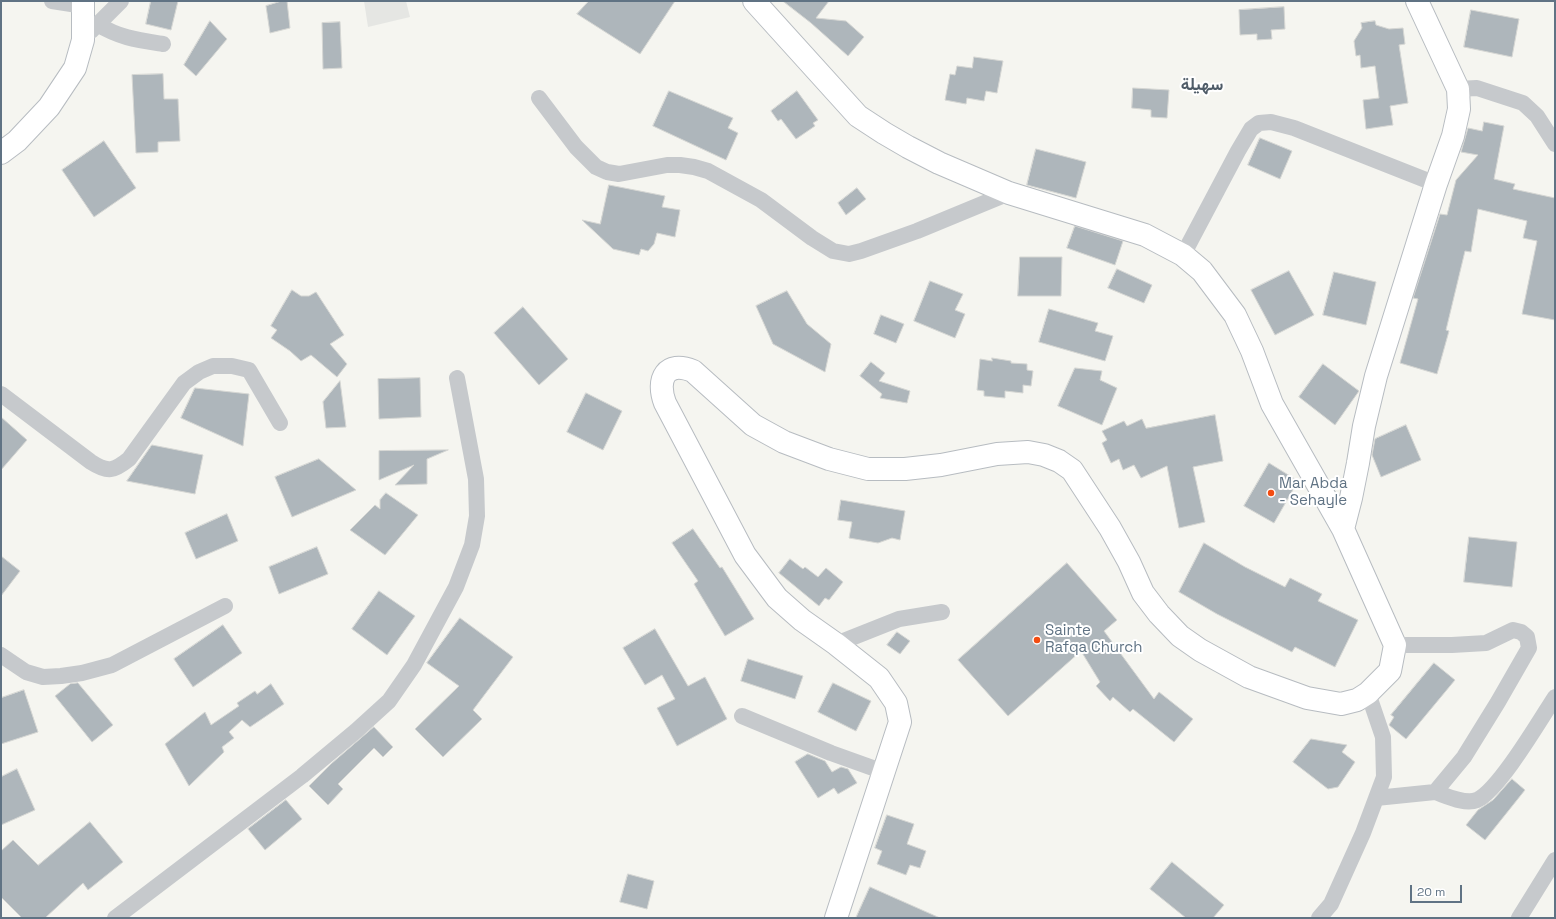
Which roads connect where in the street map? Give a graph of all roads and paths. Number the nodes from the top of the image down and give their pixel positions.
1 (52, 1) edge
2 (121, 1) edge
3 (754, 1) edge
4 (1417, 1) edge
5 (84, 3) edge
6 (97, 24) junction
7 (83, 40) junction
8 (163, 44) dead end
9 (1458, 89) junction
10 (539, 98) dead end
11 (1555, 144) edge
12 (1, 153) edge
13 (1436, 184) junction
14 (1009, 193) junction
15 (1183, 255) junction
16 (457, 378) dead end
17 (1, 394) edge
18 (280, 423) dead end
19 (1343, 529) junction
20 (225, 606) dead end
21 (942, 612) dead end
22 (836, 644) junction
23 (1395, 645) junction
24 (1, 655) edge
25 (1368, 693) junction
26 (1555, 697) edge
27 (742, 716) dead end
28 (884, 772) junction
29 (1435, 792) junction
30 (1376, 798) junction
31 (1555, 860) edge
32 (1529, 901) junction
33 (115, 918) edge
34 (836, 918) edge
35 (1319, 918) edge
36 (1508, 918) edge
37 (1519, 918) edge

1 - 5 street
2 - 6 street
3 - 14 street
4 - 9 street
5 - 7 street
6 - 7 street
6 - 8 street
7 - 12 street
9 - 11 street
9 - 13 street
10 - 14 street
13 - 15 street
13 - 19 street
14 - 15 street
15 - 19 street
16 - 33 street
17 - 18 street
19 - 23 street
20 - 24 street
21 - 22 street
22 - 25 street
22 - 28 street
23 - 25 street
23 - 29 street
25 - 30 street
26 - 29 street
27 - 28 street
28 - 34 street
29 - 30 street
30 - 35 street
31 - 32 street
32 - 36 street
32 - 37 street

